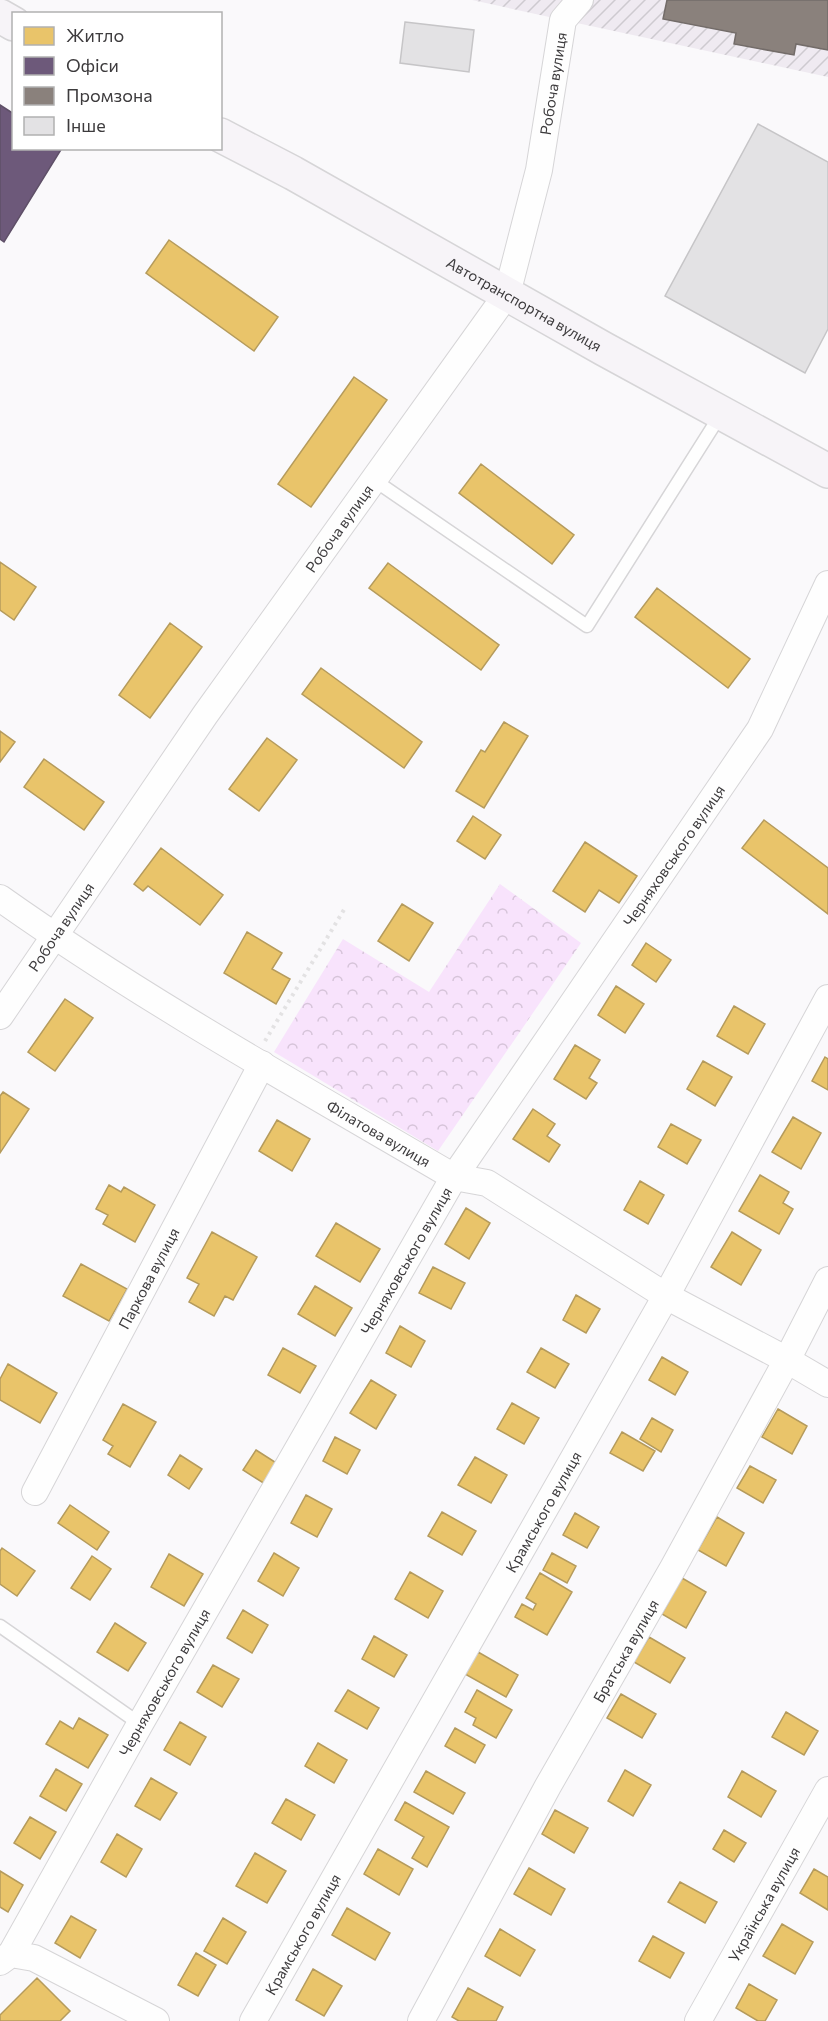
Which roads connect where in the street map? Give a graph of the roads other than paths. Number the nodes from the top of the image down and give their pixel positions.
1 (580, 0) edge
2 (222, 136) edge
3 (507, 294) junction
4 (722, 414) junction
5 (828, 471) edge
6 (374, 480) junction
7 (828, 584) edge
8 (0, 898) edge
9 (54, 936) junction
10 (828, 998) edge
11 (0, 1016) edge
12 (258, 1062) junction
13 (454, 1177) junction
14 (828, 1280) edge
15 (666, 1296) junction
16 (787, 1360) junction
17 (828, 1384) edge
18 (34, 1492) dead end
19 (0, 1626) edge
20 (140, 1724) junction
21 (828, 1790) edge
22 (6, 1958) edge
23 (156, 2021) edge
24 (253, 2021) edge
25 (421, 2021) edge
26 (699, 2021) edge

1 - 3 street, Робоча вулиця
2 - 3 main road, Автотранспортна вулиця
3 - 4 main road, Автотранспортна вулиця
3 - 6 street, Робоча вулиця
4 - 5 main road, Автотранспортна вулиця
4 - 6 lane
6 - 9 street, Робоча вулиця
7 - 13 street, Черняховського вулиця
8 - 9 street, Філатова вулиця
9 - 11 street, Робоча вулиця
9 - 12 street, Філатова вулиця
10 - 15 street, Крамського вулиця
12 - 13 street, Філатова вулиця
12 - 18 street, Паркова вулиця
13 - 15 street, Філатова вулиця
13 - 20 street, Черняховського вулиця
14 - 16 street, Братська вулиця
15 - 16 street, Філатова вулиця
15 - 24 street, Крамського вулиця
16 - 17 street, Філатова вулиця
16 - 25 street, Братська вулиця
19 - 20 lane
20 - 22 street, Черняховського вулиця
21 - 26 street, Українська вулиця
22 - 23 street

